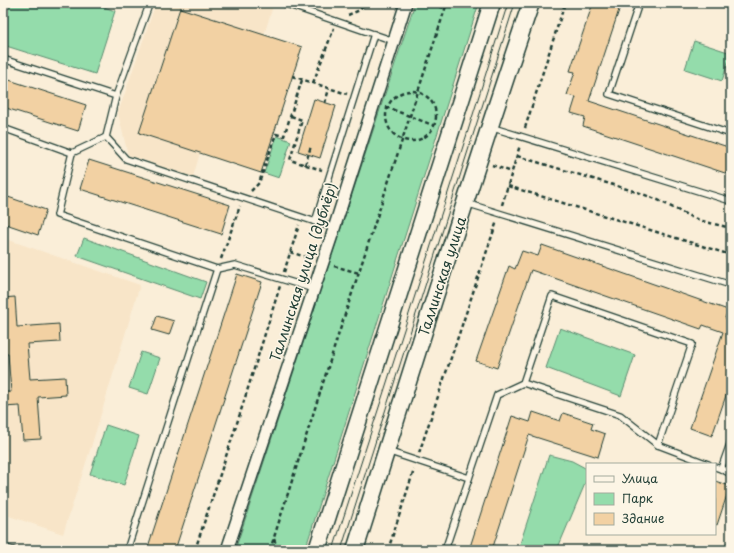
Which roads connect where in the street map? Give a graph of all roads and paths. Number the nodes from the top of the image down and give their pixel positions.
1 (283, 3) edge
2 (303, 3) edge
3 (365, 3) edge
4 (406, 3) edge
5 (426, 3) edge
6 (447, 3) edge
7 (492, 3) edge
8 (531, 3) edge
9 (565, 3) edge
10 (639, 3) edge
11 (148, 4) edge
12 (445, 8) junction
13 (301, 9) junction
14 (336, 21) junction
15 (374, 34) junction
16 (394, 41) junction
17 (3, 59) edge
18 (292, 76) dead end
19 (302, 80) junction
20 (329, 88) dead end
21 (418, 92) junction
22 (116, 96) junction
23 (325, 103) dead end
24 (291, 116) junction
25 (490, 127) junction
26 (3, 128) edge
27 (731, 134) edge
28 (106, 137) junction
29 (522, 138) junction
30 (402, 141) junction
31 (311, 146) dead end
32 (72, 153) junction
33 (517, 156) junction
34 (489, 160) dead end
35 (305, 165) junction
36 (512, 172) junction
37 (330, 173) junction
38 (508, 186) junction
39 (243, 197) junction
40 (731, 201) edge
41 (465, 203) junction
42 (499, 213) junction
43 (302, 217) junction
44 (315, 222) junction
45 (334, 228) junction
46 (731, 228) edge
47 (731, 255) edge
48 (217, 269) junction
49 (282, 279) junction
50 (731, 285) edge
51 (314, 289) junction
52 (523, 383) junction
53 (731, 441) edge
54 (658, 445) junction
55 (386, 451) junction
56 (417, 460) junction
57 (705, 463) edge
58 (716, 467) edge
59 (721, 469) junction
60 (731, 474) edge
61 (468, 478) junction
62 (274, 538) junction
63 (731, 546) edge
64 (3, 547) edge
65 (13, 550) edge
66 (127, 550) edge
67 (195, 550) edge
68 (227, 550) edge
69 (270, 550) edge
70 (278, 550) edge
71 (317, 550) edge
72 (355, 550) edge
73 (388, 550) edge
74 (445, 550) edge
75 (725, 550) edge

1 - 13 lane
2 - 13 lane
3 - 14 path
4 - 16 street, Таллинская улица (дублёр)
5 - 12 path
6 - 12 path
7 - 71 main road
8 - 25 main road, Таллинская улица
9 - 29 path
10 - 27 lane
11 - 22 lane
12 - 21 path
13 - 14 lane
14 - 15 lane
14 - 19 path
15 - 16 lane
15 - 37 lane
16 - 45 street, Таллинская улица (дублёр)
17 - 22 lane
18 - 19 path
19 - 24 path
20 - 23 path
21 - 30 path
21 - 30 path
21 - 30 path
22 - 28 lane
24 - 35 path
24 - 39 path
25 - 29 lane
25 - 41 main road, Таллинская улица
26 - 32 lane
28 - 32 lane
28 - 39 lane
29 - 33 path
29 - 40 lane
30 - 62 path
31 - 35 path
32 - 48 lane
33 - 36 path
33 - 46 path
34 - 36 path
35 - 37 path
36 - 38 path
37 - 44 lane
38 - 42 path
38 - 47 path
39 - 43 lane
39 - 48 path
41 - 42 lane
41 - 55 main road, Таллинская улица
42 - 50 lane
42 - 56 path
43 - 44 lane
43 - 49 path
44 - 45 lane
45 - 51 street, Таллинская улица (дублёр)
48 - 49 lane
48 - 66 lane
49 - 51 lane
49 - 67 path
51 - 68 street, Таллинская улица (дублёр)
52 - 54 lane
52 - 54 lane
52 - 61 lane
53 - 59 lane
54 - 57 lane
55 - 56 lane
55 - 72 main road, Таллинская улица
56 - 61 lane
56 - 73 path
58 - 59 lane
59 - 60 lane
61 - 74 lane
62 - 69 path
62 - 70 path
63 - 75 lane
64 - 65 lane

